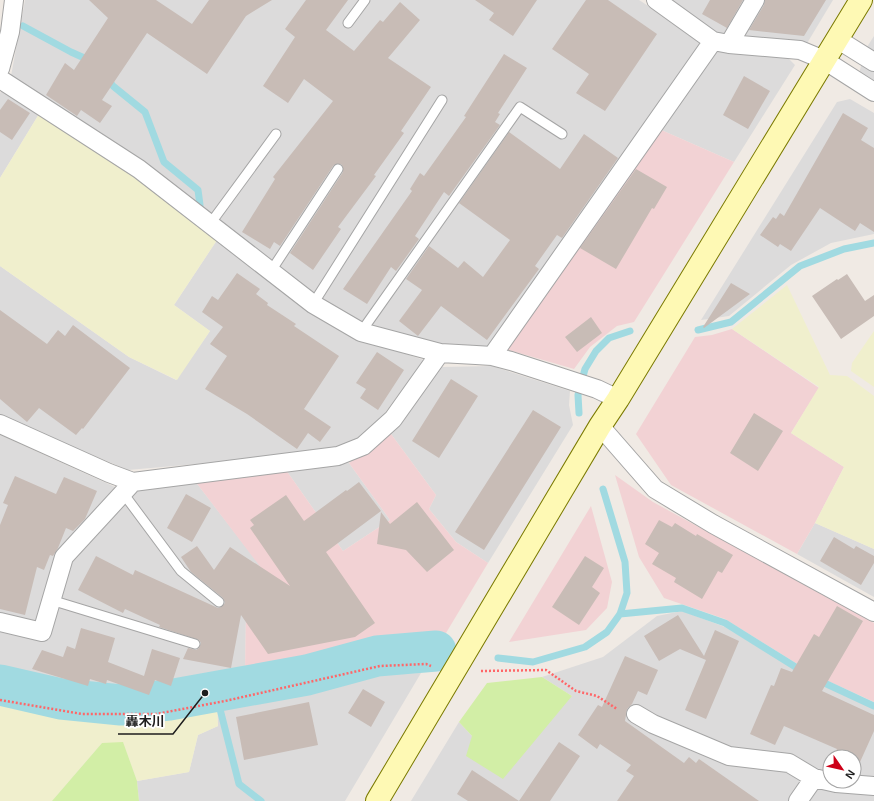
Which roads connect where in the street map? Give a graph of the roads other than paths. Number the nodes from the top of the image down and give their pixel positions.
1 (14, 0) edge
2 (365, 0) edge
3 (656, 0) edge
4 (755, 0) edge
5 (861, 0) edge
6 (348, 24) dead end
7 (837, 38) junction
8 (721, 42) junction
9 (824, 60) junction
10 (874, 62) edge
11 (0, 69) edge
12 (874, 92) edge
13 (442, 100) dead end
14 (276, 134) dead end
15 (562, 134) dead end
16 (338, 169) dead end
17 (210, 224) junction
18 (271, 270) junction
19 (314, 304) junction
20 (361, 332) junction
21 (440, 353) junction
22 (492, 356) junction
23 (618, 399) junction
24 (0, 424) edge
25 (600, 426) junction
26 (128, 487) junction
27 (51, 600) junction
28 (219, 602) dead end
29 (874, 612) edge
30 (0, 622) edge
31 (195, 644) dead end
32 (636, 714) road end
33 (814, 778) junction
34 (874, 786) edge
35 (377, 801) edge
36 (798, 801) edge

1 - 11 street
2 - 6 lane
3 - 8 street
4 - 8 street
5 - 7 street
7 - 9 street
7 - 10 street
8 - 9 street
8 - 22 street
9 - 12 street
9 - 23 street
11 - 17 street
13 - 19 lane
14 - 17 lane
15 - 20 lane
16 - 18 lane
17 - 18 street
18 - 19 street
19 - 20 street
20 - 21 street
21 - 22 street
21 - 26 street
22 - 23 street
23 - 25 street
24 - 26 street
25 - 29 street
25 - 35 street
26 - 27 street
26 - 28 lane
27 - 30 street
27 - 31 lane
32 - 33 street
33 - 34 street
33 - 36 street

